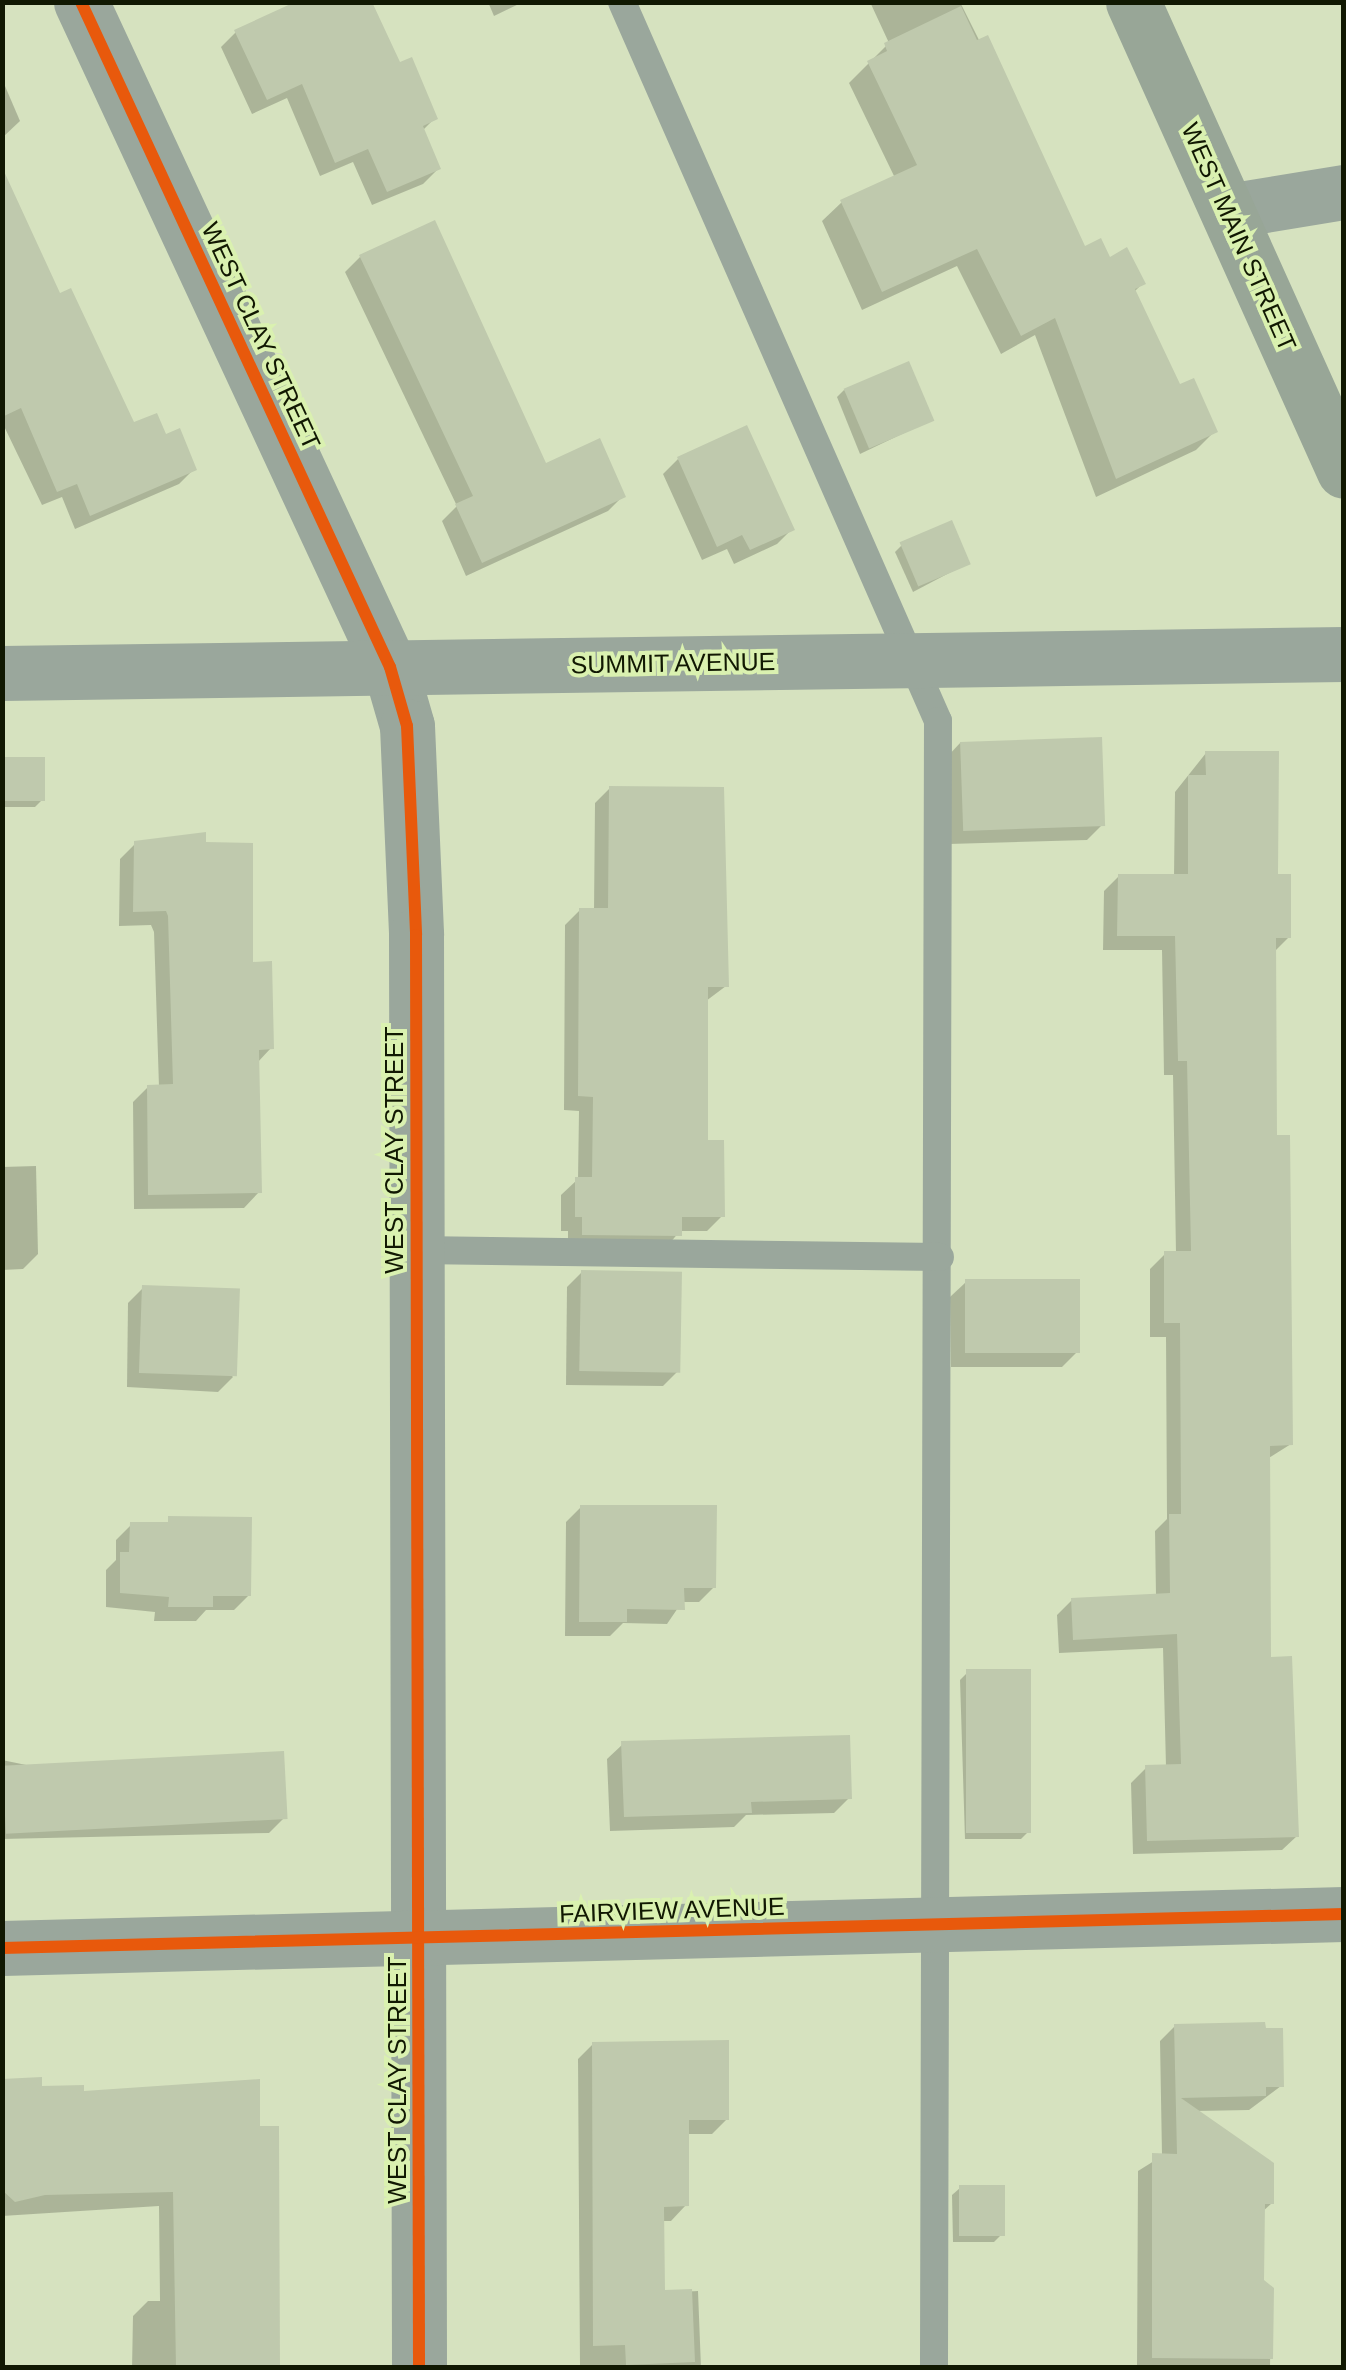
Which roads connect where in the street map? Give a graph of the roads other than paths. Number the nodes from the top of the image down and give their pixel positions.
1 (81, 2) edge
2 (622, 2) edge
3 (1133, 2) edge
4 (1344, 192) edge
5 (1228, 212) junction
6 (1344, 471) edge
7 (1344, 654) edge
8 (910, 660) junction
9 (390, 667) junction
10 (2, 674) edge
11 (417, 1250) junction
12 (940, 1257) junction
13 (1344, 1914) edge
14 (936, 1926) junction
15 (419, 1940) junction
16 (2, 1948) edge
17 (420, 2368) edge
18 (934, 2368) edge

1 - 9 street, WEST CLAY STREET
2 - 8 lane
3 - 5 main road, WEST MAIN STREET
4 - 5 street
5 - 6 main road, WEST MAIN STREET
7 - 8 street, SUMMIT AVENUE
8 - 9 street, SUMMIT AVENUE
8 - 12 lane
9 - 10 street, SUMMIT AVENUE
9 - 11 street, WEST CLAY STREET
11 - 12 lane
11 - 15 street, WEST CLAY STREET
12 - 14 lane
13 - 14 street, FAIRVIEW AVENUE
14 - 15 street, FAIRVIEW AVENUE
14 - 18 lane
15 - 16 street, FAIRVIEW AVENUE
15 - 17 street, WEST CLAY STREET

